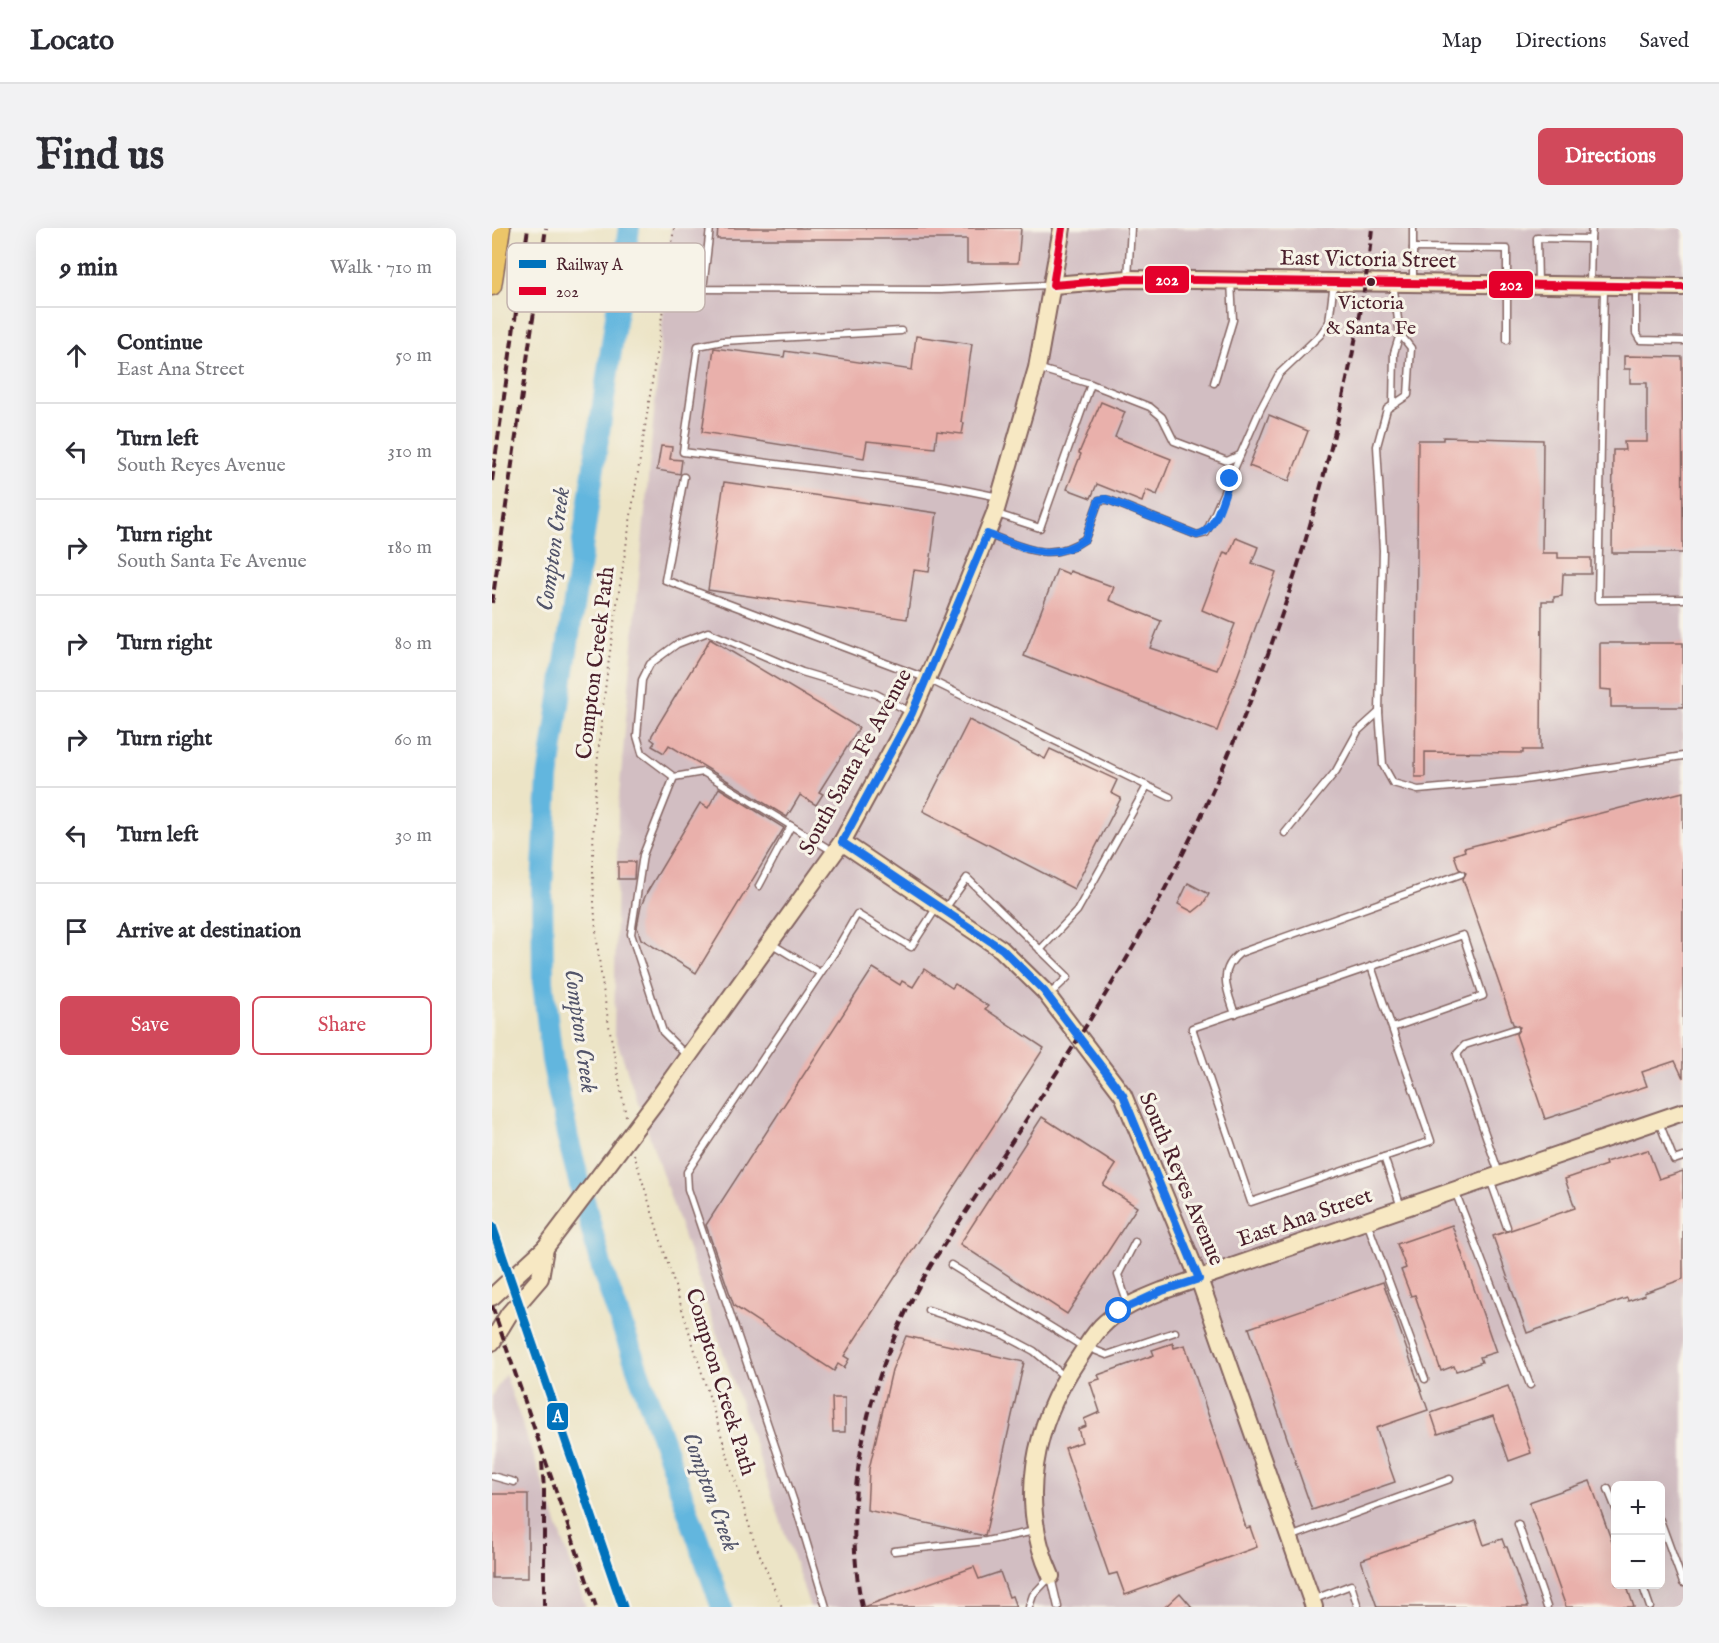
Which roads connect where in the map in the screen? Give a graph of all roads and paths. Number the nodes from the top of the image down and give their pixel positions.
1 (501, 228) edge
2 (674, 228) edge
3 (710, 228) edge
4 (1062, 228) edge
5 (1131, 228) edge
6 (1413, 228) edge
7 (1592, 228) edge
8 (1591, 239) junction
9 (672, 243) edge
10 (1413, 248) junction
11 (705, 272) edge
12 (1128, 279) junction
13 (1231, 280) junction
14 (1334, 282) junction
15 (1393, 282) junction
16 (1413, 283) junction
17 (1508, 284) junction
18 (1053, 285) junction
19 (1538, 285) junction
20 (1597, 285) junction
21 (492, 286) edge
22 (1636, 286) junction
23 (1683, 287) edge
24 (705, 290) edge
25 (663, 312) edge
26 (901, 331) dead end
27 (1400, 334) junction
28 (1507, 340) dead end
29 (1683, 341) edge
30 (1037, 368) junction
31 (1214, 383) dead end
32 (1091, 384) junction
33 (1393, 404) junction
34 (1241, 455) junction
35 (684, 477) dead end
36 (997, 505) junction
37 (987, 534) junction
38 (1683, 599) edge
39 (928, 679) junction
40 (1379, 712) junction
41 (912, 713) junction
42 (1683, 756) edge
43 (674, 777) junction
44 (1147, 786) junction
45 (1170, 797) dead end
46 (791, 826) junction
47 (1285, 833) dead end
48 (838, 847) junction
49 (1461, 874) dead end
50 (759, 886) dead end
51 (940, 908) junction
52 (770, 942) junction
53 (1040, 950) junction
54 (1371, 966) junction
55 (820, 973) junction
56 (1048, 996) junction
57 (1235, 1014) junction
58 (1392, 1028) junction
59 (1515, 1029) dead end
60 (688, 1057) junction
61 (623, 1103) dead end
62 (1683, 1112) edge
63 (1658, 1120) junction
64 (1384, 1157) junction
65 (1683, 1157) edge
66 (637, 1164) dead end
67 (1494, 1177) junction
68 (1454, 1191) junction
69 (1402, 1209) junction
70 (1367, 1221) junction
71 (1507, 1227) dead end
72 (1135, 1242) dead end
73 (545, 1248) junction
74 (951, 1265) dead end
75 (1199, 1279) junction
76 (492, 1297) edge
77 (1128, 1306) junction
78 (928, 1310) dead end
79 (1175, 1332) dead end
80 (492, 1342) edge
81 (1086, 1347) junction
82 (1066, 1377) junction
83 (1425, 1379) dead end
84 (1530, 1385) dead end
85 (492, 1476) edge
86 (1450, 1479) dead end
87 (514, 1482) dead end
88 (1608, 1489) dead end
89 (1611, 1496) edge
90 (1518, 1524) dead end
91 (1035, 1531) junction
92 (1665, 1534) edge
93 (1290, 1537) junction
94 (894, 1551) dead end
95 (1051, 1576) junction
96 (1683, 1583) edge
97 (1644, 1589) edge
98 (1313, 1603) edge
99 (782, 1607) edge
100 (826, 1607) edge
101 (1029, 1607) edge
102 (1058, 1607) edge
103 (1358, 1607) edge
104 (1547, 1607) edge
105 (1650, 1607) edge

1 - 21 main road
2 - 9 path, Compton Creek Path
3 - 11 lane
4 - 18 street, South Santa Fe Avenue
5 - 12 lane
6 - 10 lane
7 - 8 lane
8 - 19 lane
8 - 20 lane
10 - 16 lane
10 - 17 lane
12 - 13 street, East Victoria Street
12 - 18 street, East Victoria Street
13 - 14 street, East Victoria Street
13 - 31 lane
14 - 15 street, East Victoria Street
14 - 34 lane
15 - 16 street, East Victoria Street
15 - 27 lane
16 - 17 street, East Victoria Street
17 - 19 street, East Victoria Street
17 - 28 lane
18 - 24 lane
18 - 30 street, South Santa Fe Avenue
19 - 20 street, East Victoria Street
20 - 22 street, East Victoria Street
20 - 38 lane
22 - 23 street, East Victoria Street
22 - 29 lane
25 - 61 path, Compton Creek Path
26 - 36 lane
27 - 33 lane
27 - 33 lane
30 - 32 lane
30 - 36 street, South Santa Fe Avenue
32 - 34 lane
32 - 36 lane
33 - 40 lane
34 - 37 lane
35 - 39 lane
36 - 37 street, South Santa Fe Avenue
37 - 39 street, South Santa Fe Avenue
39 - 41 street, South Santa Fe Avenue
39 - 44 lane
40 - 42 lane
40 - 47 lane
41 - 43 lane
41 - 48 street, South Santa Fe Avenue
43 - 46 lane
43 - 60 lane
44 - 45 lane
44 - 53 lane
46 - 48 lane
46 - 50 lane
48 - 51 street, South Reyes Avenue
48 - 52 street, South Santa Fe Avenue
49 - 57 lane
51 - 53 lane
51 - 55 lane
51 - 56 street, South Reyes Avenue
52 - 55 lane
52 - 60 street, South Santa Fe Avenue
53 - 56 lane
54 - 57 lane
54 - 58 lane
54 - 58 lane
55 - 100 lane
56 - 75 street, South Reyes Avenue
57 - 64 lane
58 - 64 lane
59 - 67 lane
60 - 73 street, South Santa Fe Avenue
62 - 63 street, East Ana Street
63 - 65 lane
63 - 67 street, East Ana Street
64 - 69 lane
66 - 99 path, Compton Creek Path
67 - 68 street, East Ana Street
67 - 71 lane
68 - 69 street, East Ana Street
68 - 84 lane
69 - 70 street, East Ana Street
70 - 75 street, East Ana Street
70 - 83 lane
72 - 77 lane
73 - 76 street, South Santa Fe Avenue
73 - 80 street, South Santa Fe Avenue
74 - 81 lane
75 - 77 street, East Ana Street
75 - 93 street, South Reyes Avenue
77 - 81 street, East Ana Street
78 - 82 lane
79 - 81 lane
81 - 82 street, East Ana Street
82 - 91 street, East Ana Street
85 - 87 lane
86 - 93 lane
88 - 89 lane
90 - 104 lane
91 - 94 lane
91 - 95 street, East Ana Street
92 - 96 lane
93 - 98 street, South Reyes Avenue
95 - 101 lane
95 - 102 lane
97 - 105 lane
98 - 103 lane

